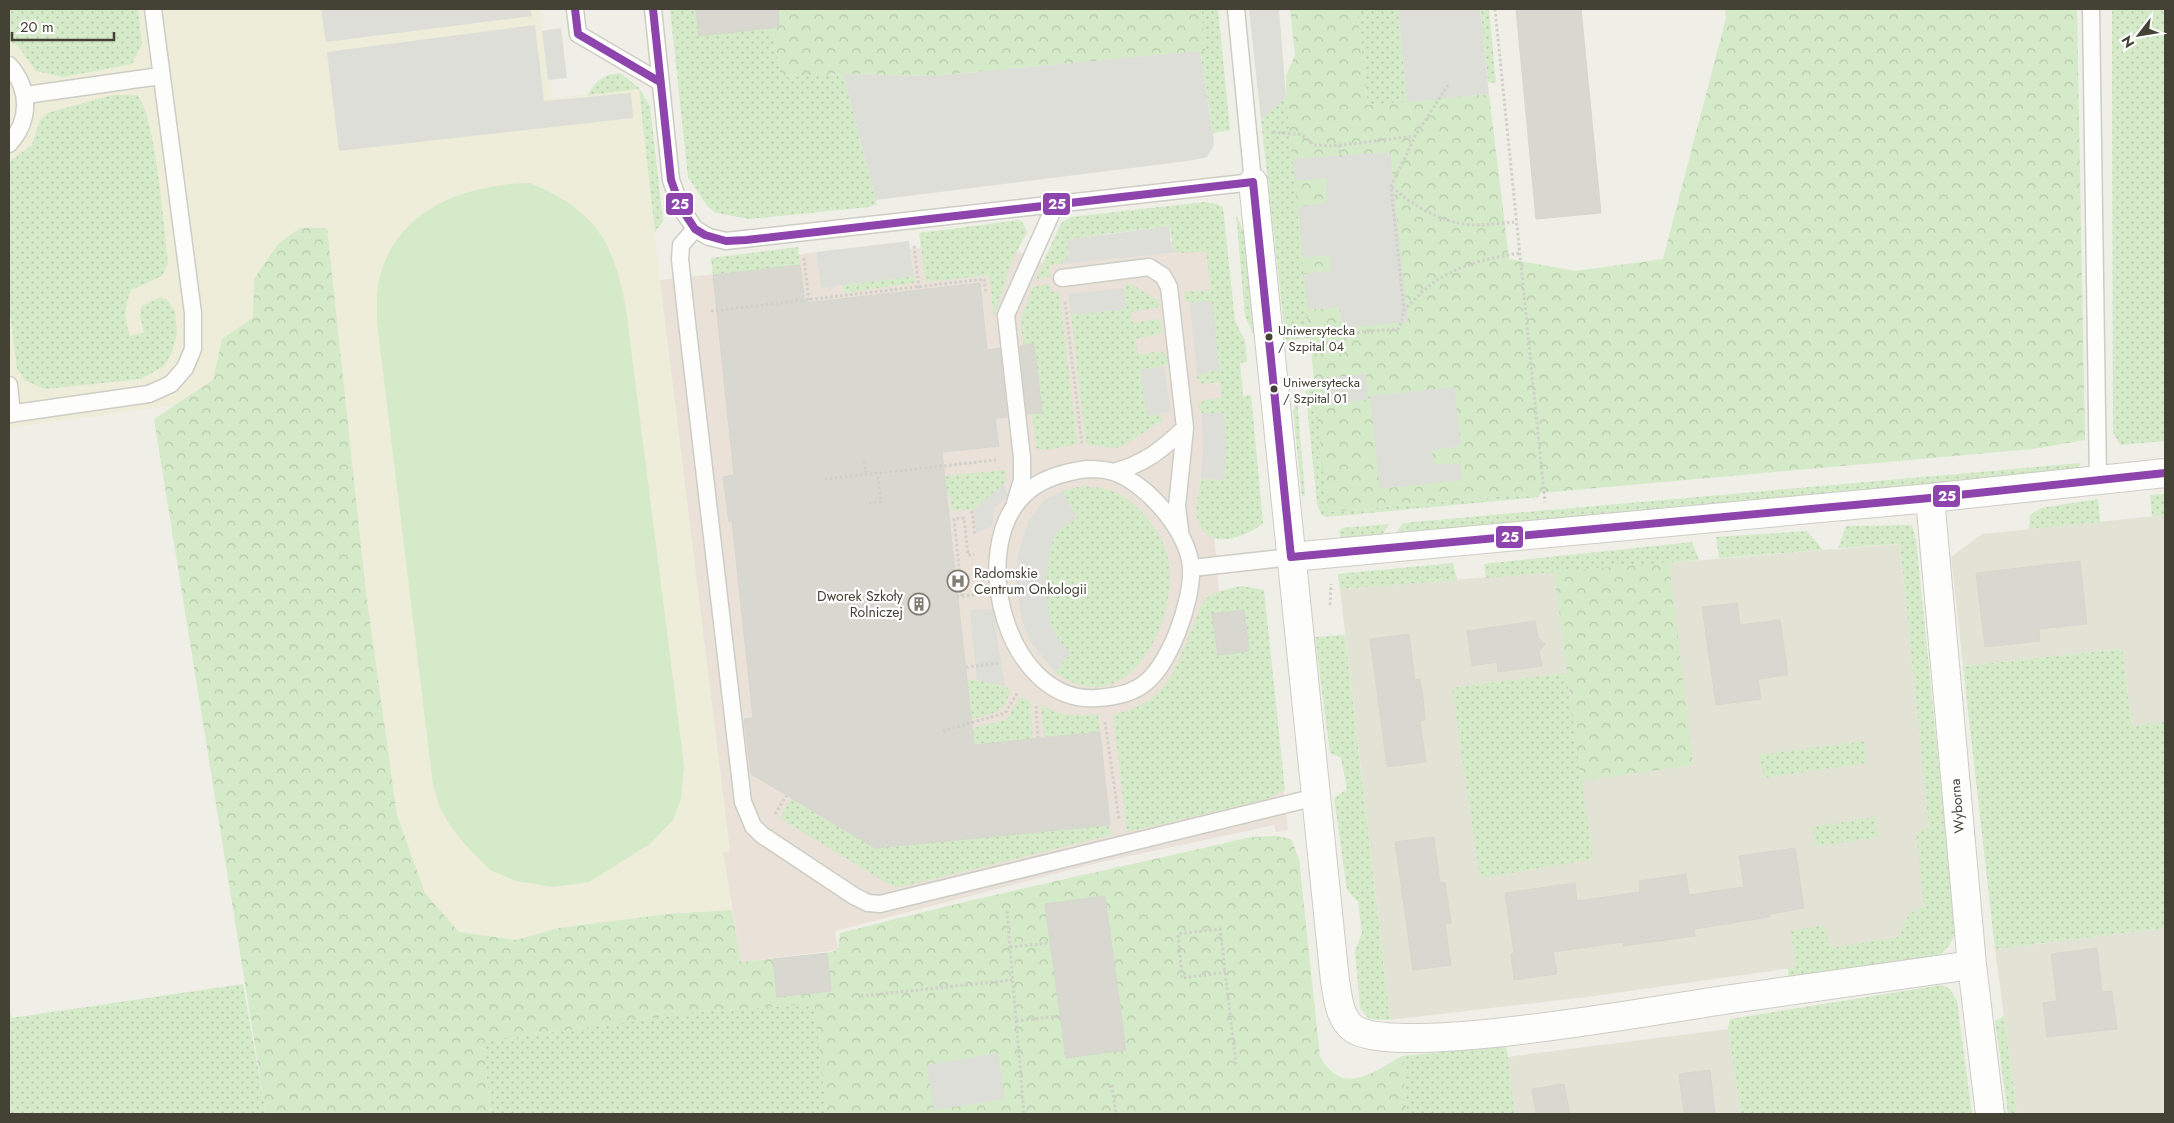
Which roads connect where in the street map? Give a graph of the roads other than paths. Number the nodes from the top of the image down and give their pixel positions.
1 (153, 9) edge
2 (576, 9) edge
3 (653, 9) edge
4 (1236, 9) edge
5 (2091, 9) edge
6 (9, 65) edge
7 (160, 76) junction
8 (660, 82) junction
9 (26, 95) junction
10 (9, 144) edge
11 (1252, 182) junction
12 (1056, 203) junction
13 (695, 229) junction
14 (1062, 278) road end
15 (9, 385) edge
16 (11, 414) edge
17 (1185, 428) junction
18 (1113, 472) junction
19 (2165, 473) edge
20 (2098, 479) junction
21 (1930, 498) junction
22 (1014, 506) junction
23 (1180, 535) junction
24 (1291, 557) junction
25 (1192, 568) junction
26 (1316, 797) junction
27 (1972, 965) junction
28 (1990, 1114) edge

1 - 7 lane
2 - 8 lane
3 - 8 lane
4 - 11 lane
5 - 20 lane
6 - 9 lane
7 - 9 lane
7 - 16 lane
8 - 13 lane
9 - 10 lane
11 - 12 lane
11 - 24 street
12 - 13 lane
12 - 22 lane
13 - 26 lane
14 - 17 lane
15 - 16 lane
17 - 18 lane
17 - 23 lane
18 - 22 lane
18 - 23 lane
19 - 20 street
20 - 21 street
21 - 24 street
21 - 27 street, Wyborna
22 - 25 lane
23 - 25 lane
24 - 25 lane
24 - 26 street
26 - 27 street
27 - 28 street, Wyborna

